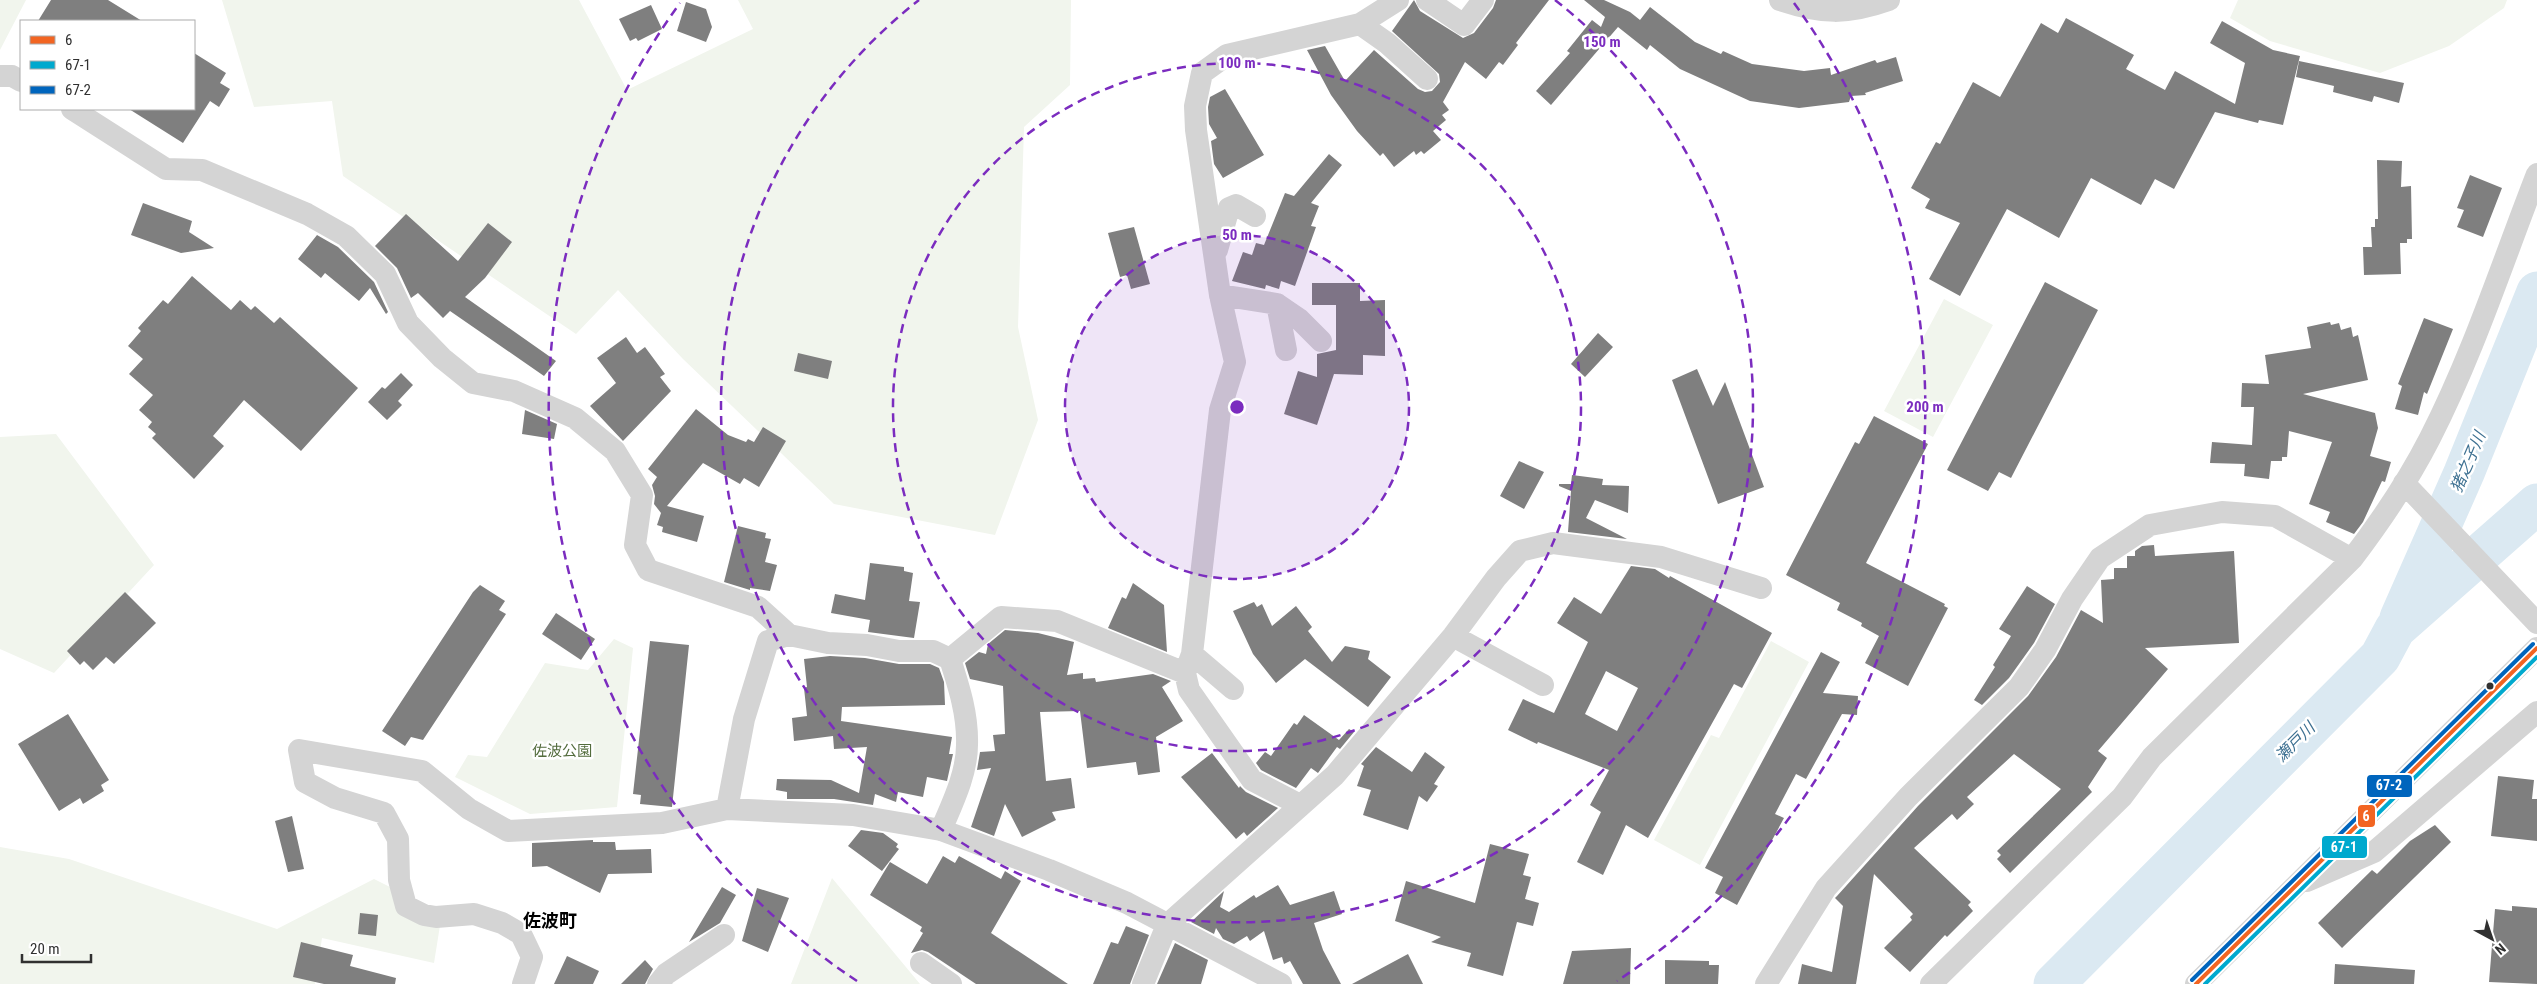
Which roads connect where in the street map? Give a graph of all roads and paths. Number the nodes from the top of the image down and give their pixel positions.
1 (1398, 0) edge
2 (1427, 0) edge
3 (1483, 0) edge
4 (1780, 0) edge
5 (1889, 0) edge
6 (1360, 24) junction
7 (0, 76) edge
8 (1427, 79) dead end
9 (20, 80) edge
10 (74, 110) edge
11 (2537, 174) edge
12 (1255, 216) dead end
13 (1214, 258) junction
14 (1220, 295) junction
15 (1277, 304) junction
16 (1322, 341) dead end
17 (1286, 350) dead end
18 (2409, 488) junction
19 (2352, 559) junction
20 (1760, 588) dead end
21 (2536, 622) edge
22 (789, 635) junction
23 (1454, 636) junction
24 (2537, 648) edge
25 (950, 659) junction
26 (1189, 664) junction
27 (1543, 685) dead end
28 (1233, 689) dead end
29 (2537, 712) edge
30 (1300, 805) junction
31 (727, 809) junction
32 (941, 830) junction
33 (2295, 886) junction
34 (1168, 925) junction
35 (724, 936) dead end
36 (921, 963) dead end
37 (523, 984) edge
38 (658, 984) edge
39 (951, 984) edge
40 (1143, 984) edge
41 (1282, 984) edge
42 (1766, 984) edge
43 (1931, 984) edge
44 (2196, 984) edge

1 - 6 street
2 - 3 street
4 - 5 street
6 - 8 street
6 - 13 street
7 - 9 street
10 - 22 street
11 - 18 street
12 - 13 street
13 - 14 street
14 - 15 street
14 - 26 street
15 - 16 street
15 - 17 street
18 - 19 street
18 - 21 street
19 - 42 street
19 - 43 street
20 - 23 street
22 - 25 street
22 - 31 street
23 - 27 street
23 - 30 street
24 - 33 street
25 - 26 street
25 - 32 street
26 - 28 street
26 - 30 street
29 - 33 street
30 - 34 street
31 - 32 street
31 - 37 street
32 - 34 street
33 - 44 street
34 - 40 street
34 - 41 street
35 - 38 street
36 - 39 street

